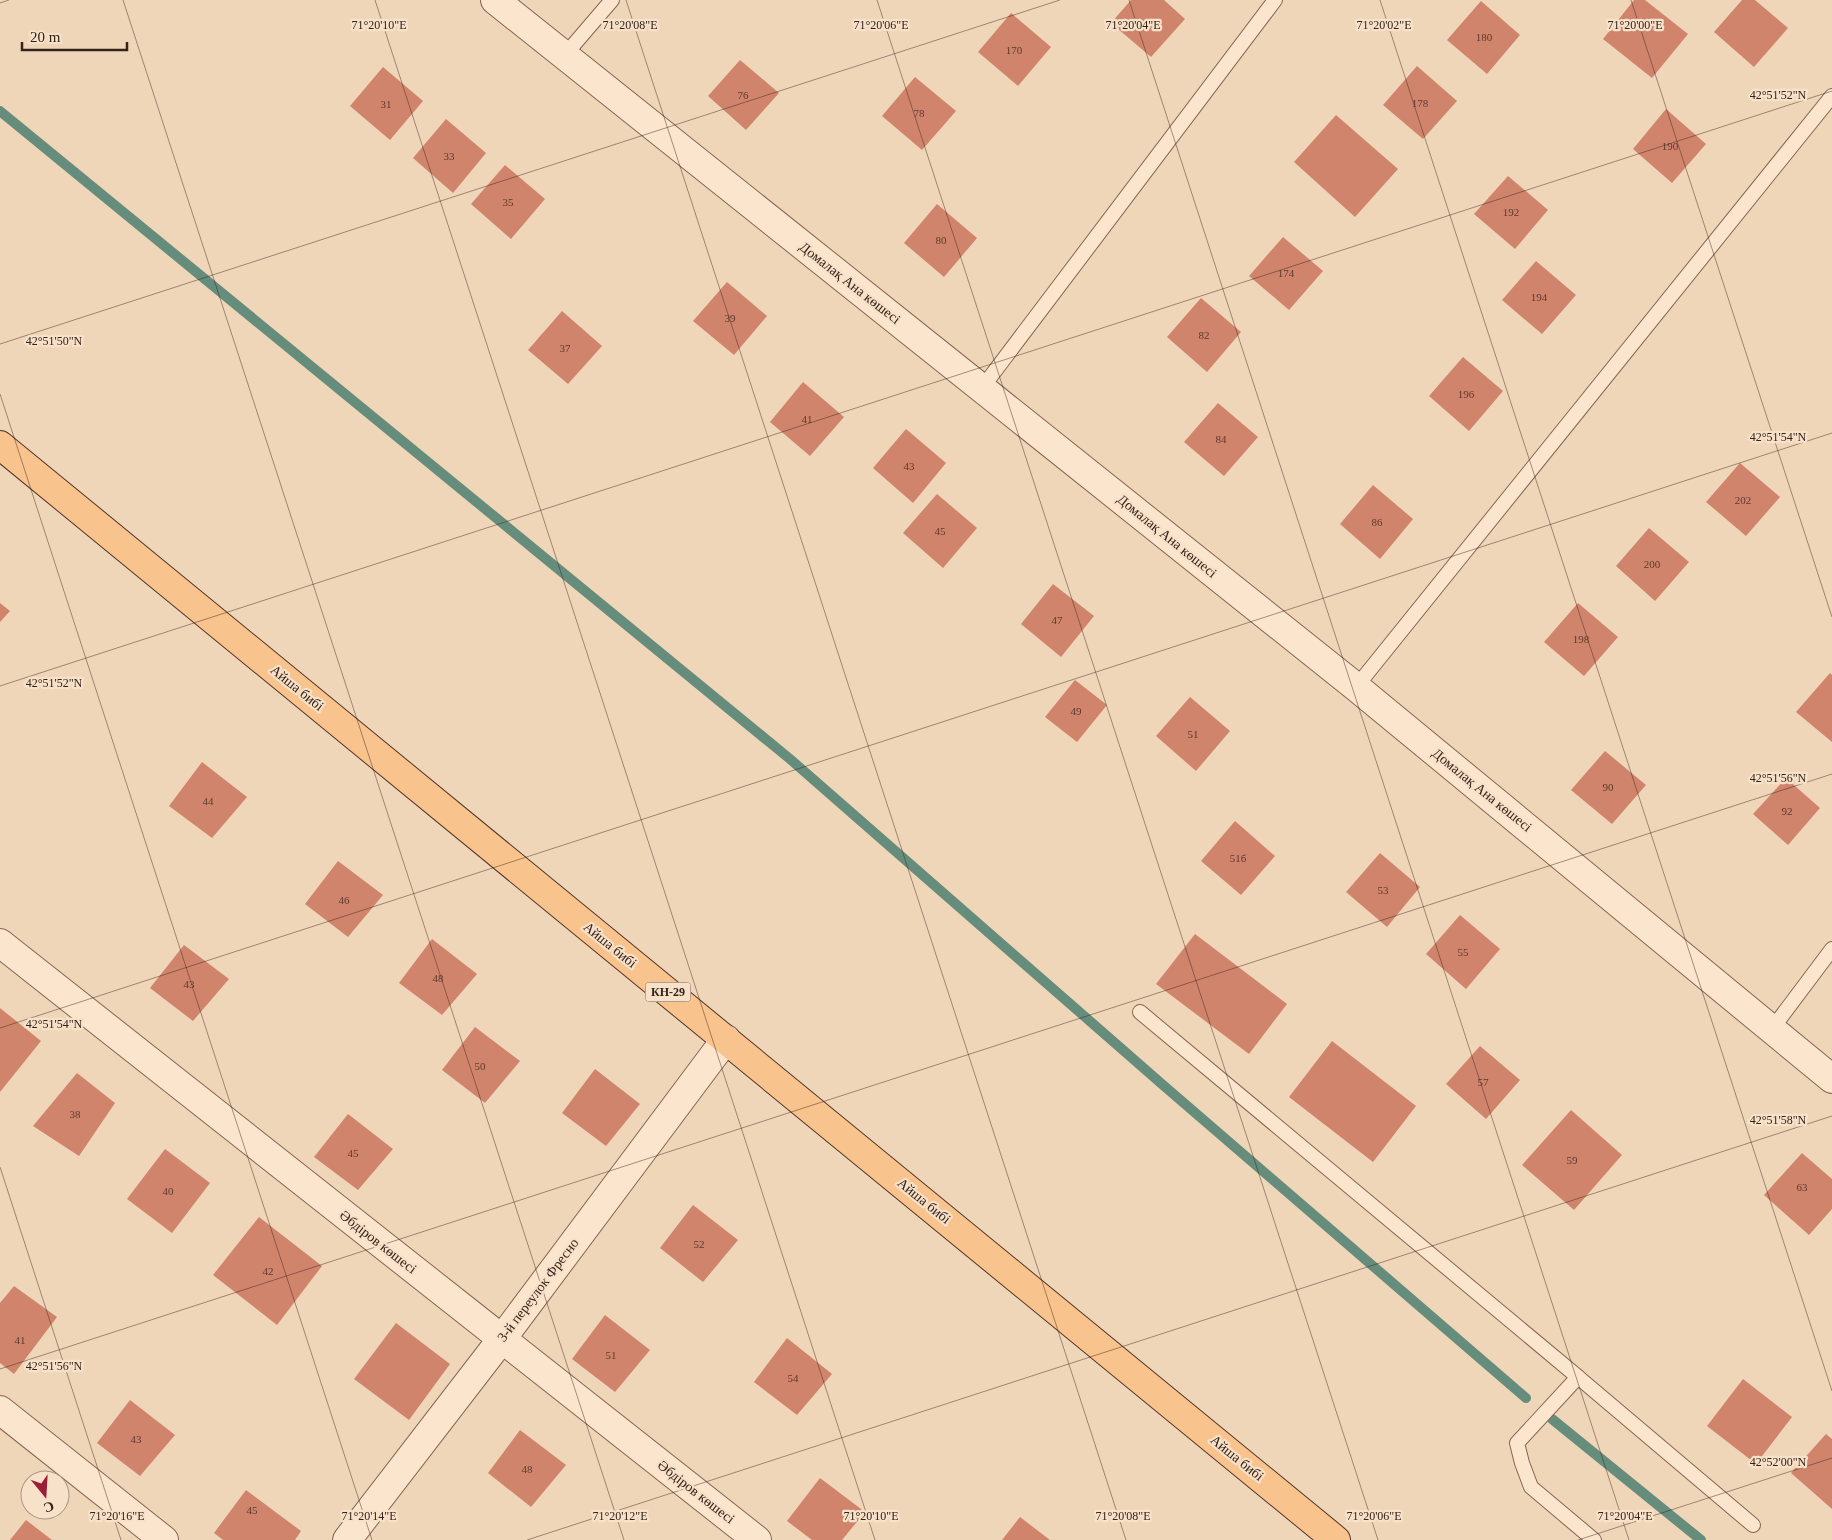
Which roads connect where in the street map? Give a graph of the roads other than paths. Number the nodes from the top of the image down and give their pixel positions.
1 (495, 0) edge
2 (612, 0) edge
3 (1275, 0) edge
4 (564, 56) junction
5 (1832, 96) edge
6 (982, 388) junction
7 (0, 445) edge
8 (1356, 687) junction
9 (0, 943) edge
10 (1832, 949) edge
11 (1140, 1012) dead end
12 (1772, 1029) junction
13 (726, 1039) junction
14 (1832, 1079) edge
15 (501, 1340) junction
16 (1578, 1377) junction
17 (0, 1410) edge
18 (1753, 1525) dead end
19 (164, 1540) edge
20 (348, 1540) edge
21 (757, 1540) edge
22 (1336, 1540) edge
23 (1594, 1540) edge

1 - 4 street, Домалақ Ана көшесі
2 - 4 lane
3 - 6 lane
4 - 6 street, Домалақ Ана көшесі
5 - 8 lane
6 - 8 street, Домалақ Ана көшесі
7 - 13 main road, Айша бибі / КН-29
8 - 12 street, Домалақ Ана көшесі
9 - 15 street, Әбдіров көшесі
10 - 12 lane
11 - 16 lane
12 - 14 street, Домалақ Ана көшесі
13 - 15 street, 3-й переулок Фресно
13 - 22 main road, Айша бибі / КН-29
15 - 20 street, 3-й переулок Фресно
15 - 21 street, Әбдіров көшесі
16 - 18 lane
16 - 23 lane
17 - 19 street

